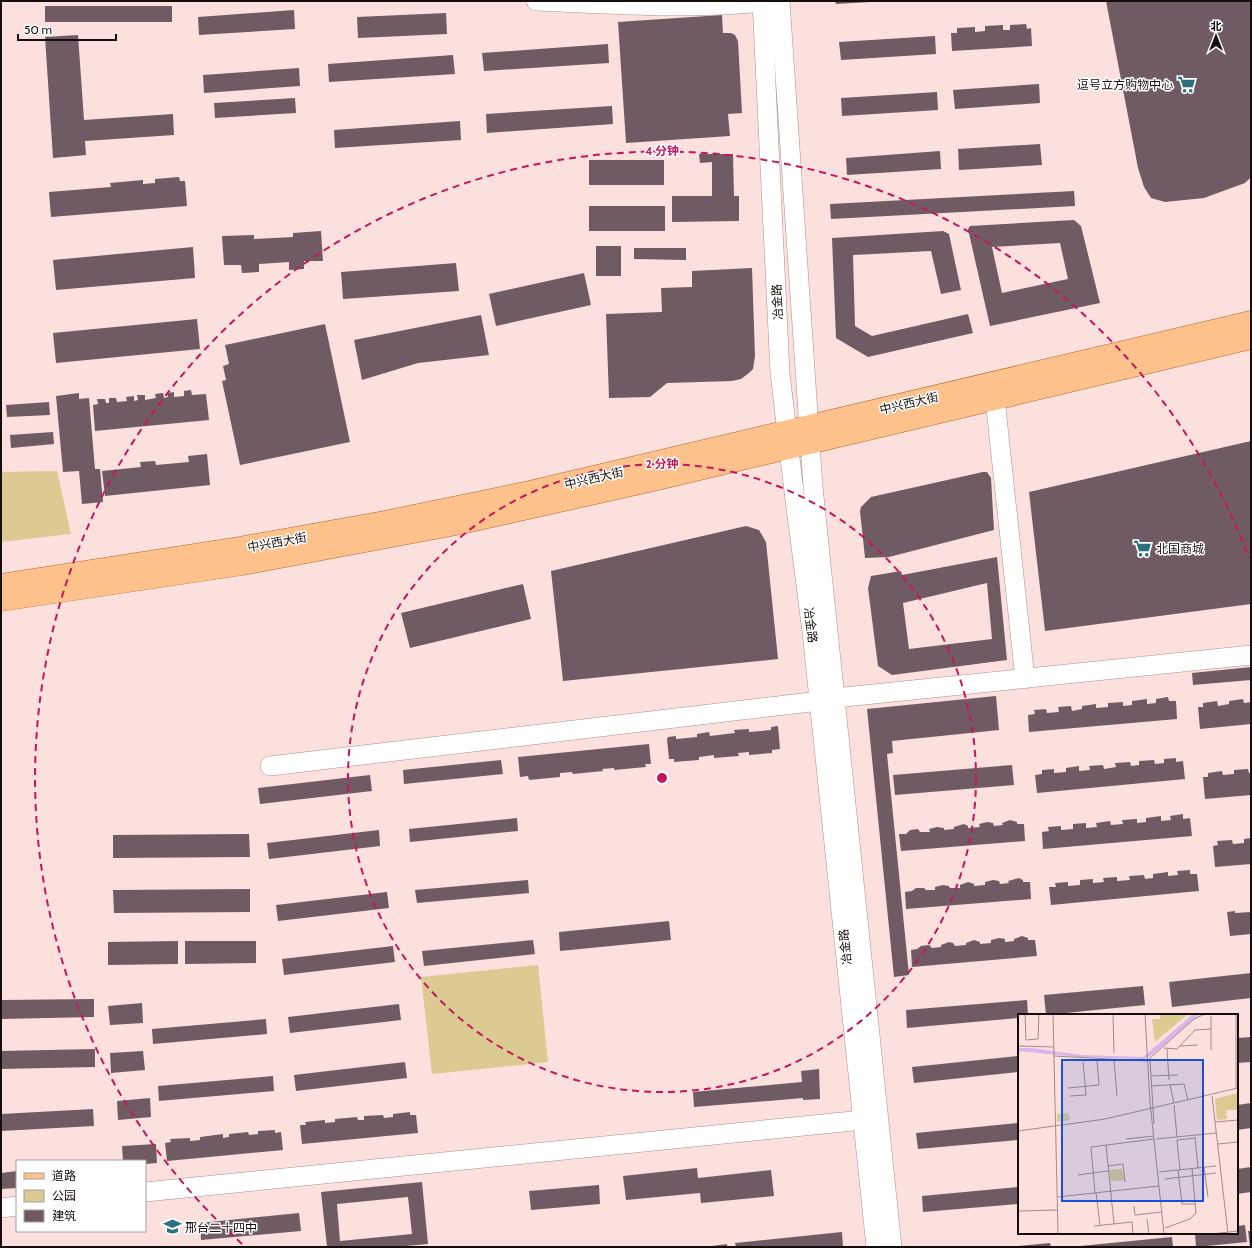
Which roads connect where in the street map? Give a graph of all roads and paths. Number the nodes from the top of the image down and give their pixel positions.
1 (536, 1) edge
2 (768, 1) edge
3 (1251, 322) edge
4 (1251, 338) edge
5 (996, 399) junction
6 (809, 435) junction
7 (788, 440) junction
8 (1, 585) edge
9 (1, 600) edge
10 (1251, 655) edge
11 (1025, 679) junction
12 (827, 700) junction
13 (270, 766) dead end
14 (863, 1120) junction
15 (146, 1192) edge
16 (16, 1206) edge
17 (1, 1208) edge
18 (876, 1247) edge
19 (892, 1247) edge

1 - 2 street
2 - 6 street, 冶金路
2 - 7 street, 冶金路
3 - 6 main road, 中兴西大街
4 - 5 main road, 中兴西大街
5 - 6 main road, 中兴西大街
5 - 11 street
6 - 7 main road, 中兴西大街
6 - 12 street, 冶金路
7 - 8 main road, 中兴西大街
7 - 9 main road, 中兴西大街
7 - 12 street, 冶金路
10 - 11 street
11 - 12 street
12 - 13 street
12 - 14 street, 冶金路
12 - 19 street, 冶金路
14 - 15 street
14 - 18 street, 冶金路
16 - 17 street

